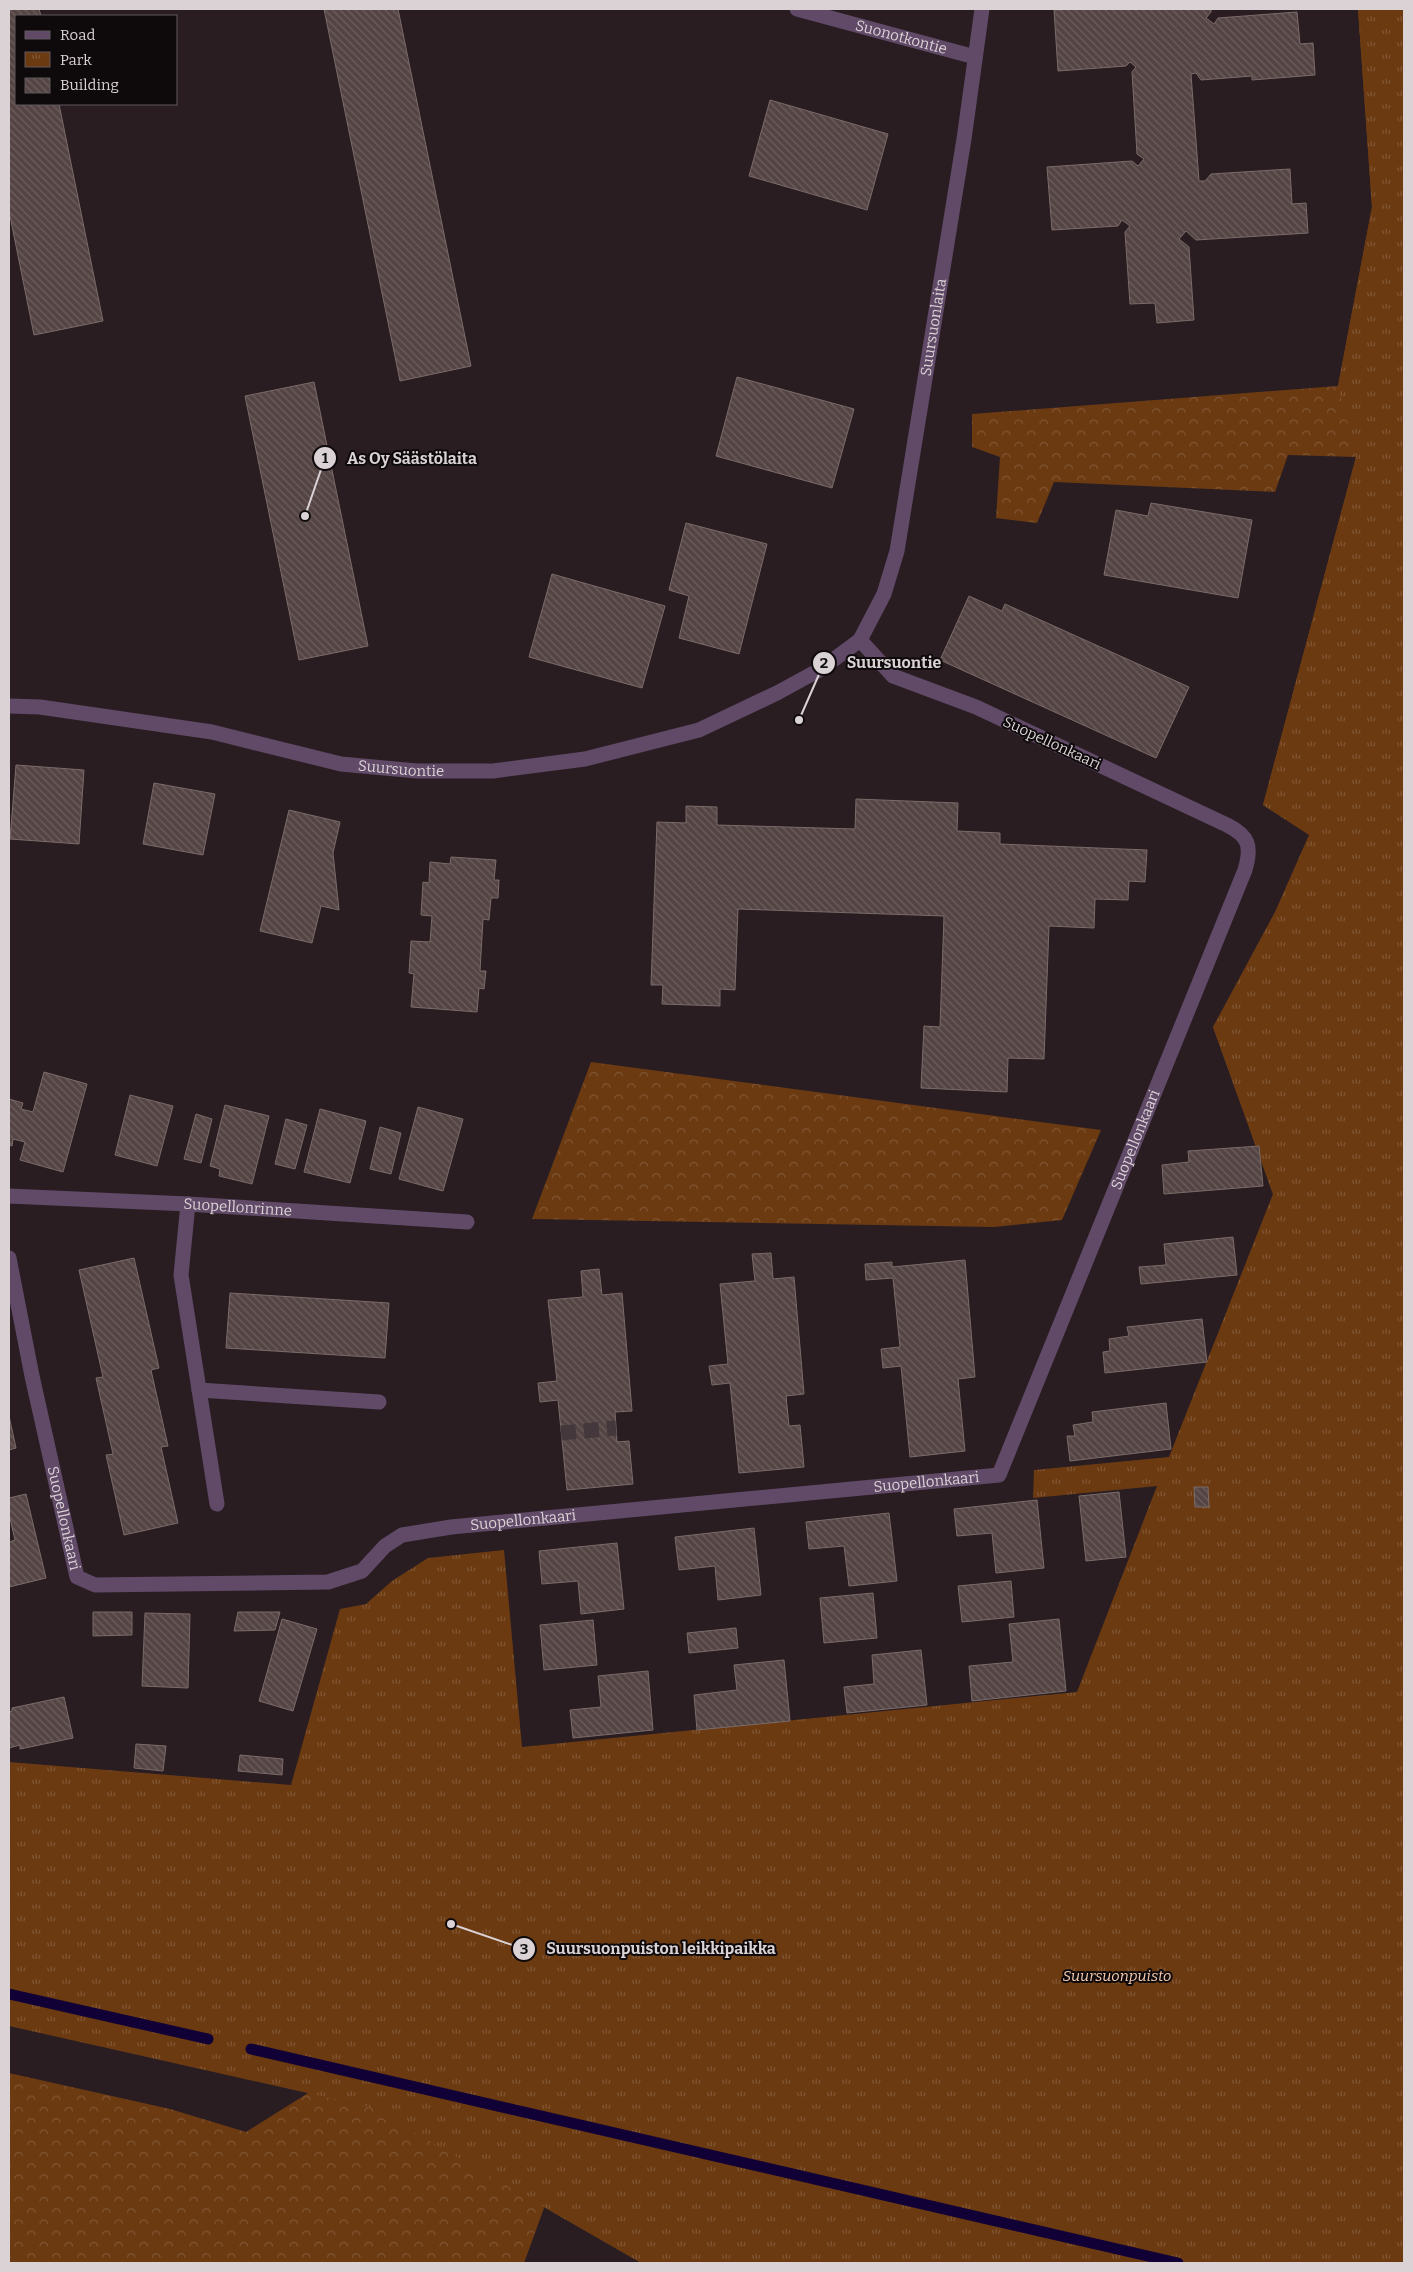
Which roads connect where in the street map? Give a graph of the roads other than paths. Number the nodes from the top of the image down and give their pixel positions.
1 (797, 9) edge
2 (982, 9) edge
3 (975, 56) junction
4 (860, 640) junction
5 (9, 706) edge
6 (9, 1196) edge
7 (188, 1204) junction
8 (467, 1222) dead end
9 (9, 1258) edge
10 (199, 1390) junction
11 (379, 1402) dead end
12 (217, 1504) dead end

1 - 3 street, Suonotkontie
2 - 3 street, Suursuonlaita
3 - 4 street, Suursuonlaita
4 - 5 street, Suursuontie
4 - 9 street, Suopellonkaari
6 - 7 street, Suopellonrinne
7 - 8 street, Suopellonrinne
7 - 10 street
10 - 11 street
10 - 12 street

